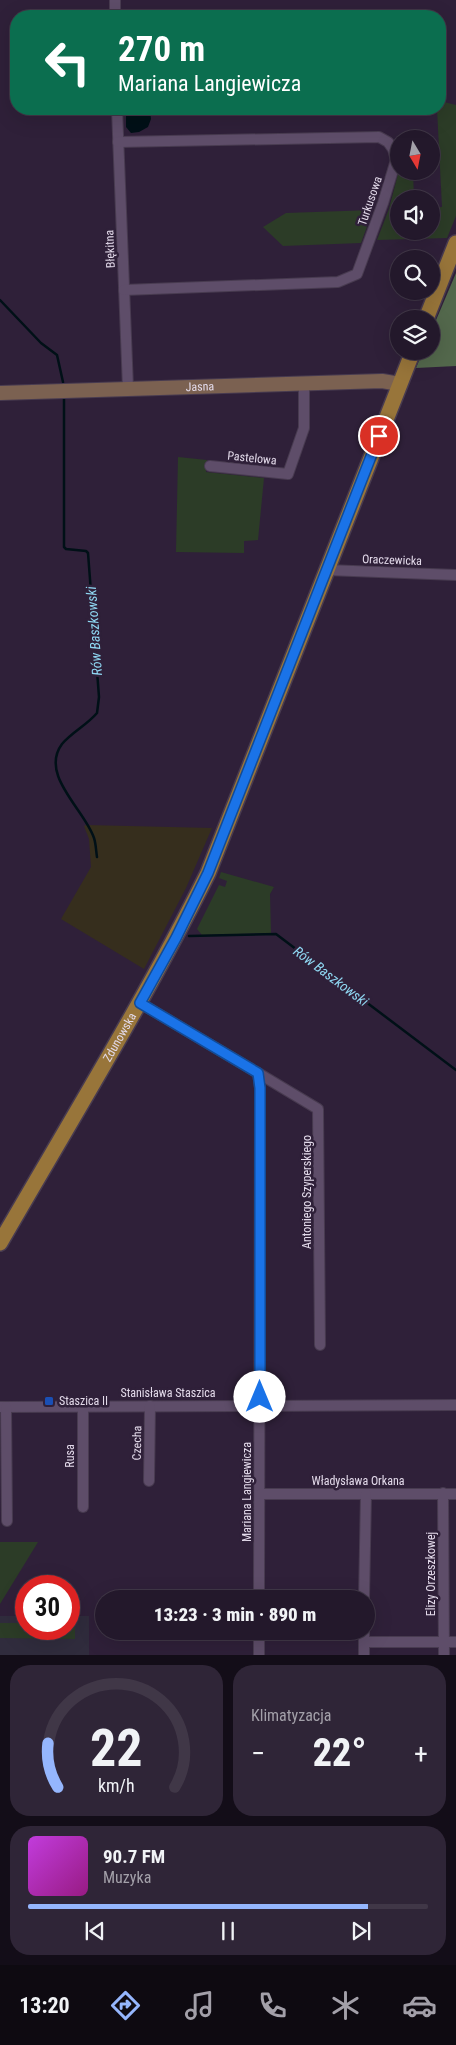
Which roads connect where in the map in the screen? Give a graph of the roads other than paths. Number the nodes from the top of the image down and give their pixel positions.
1 (117, 115) edge
2 (118, 142) junction
3 (456, 243) edge
4 (124, 290) junction
5 (430, 310) edge
6 (409, 360) edge
7 (304, 384) junction
8 (400, 384) junction
9 (128, 388) junction
10 (0, 393) edge
11 (210, 466) dead end
12 (327, 570) junction
13 (456, 574) edge
14 (140, 1003) junction
15 (258, 1073) junction
16 (0, 1243) edge
17 (320, 1345) dead end
18 (260, 1404) junction
19 (456, 1405) edge
20 (83, 1406) junction
21 (150, 1406) junction
22 (3, 1407) edge
23 (149, 1481) dead end
24 (443, 1493) junction
25 (260, 1494) junction
26 (366, 1494) junction
27 (456, 1494) edge
28 (83, 1507) dead end
29 (7, 1521) dead end
30 (259, 1590) edge
31 (364, 1590) edge
32 (259, 1640) edge
33 (364, 1642) joint
34 (444, 1642) junction
35 (456, 1642) edge
36 (259, 1655) edge
37 (364, 1655) edge
38 (444, 1655) edge

1 - 2 street, Błękitna
2 - 4 street, Błękitna
2 - 4 street, Turkusowa
3 - 5 main road
4 - 9 street, Błękitna
6 - 8 main road, Zdunowska
7 - 8 street, Jasna
7 - 9 street, Jasna
7 - 11 street, Pastelowa
8 - 12 main road, Zdunowska
9 - 10 street, Jasna
12 - 13 street, Oraczewicka
12 - 14 main road, Zdunowska
14 - 15 street
14 - 16 main road, Zdunowska
15 - 17 street, Antoniego Szyperskiego
15 - 18 street, Mariana Langiewicza
18 - 19 street, Stanisława Staszica
18 - 21 street, Stanisława Staszica
18 - 25 street, Mariana Langiewicza
20 - 21 street, Stanisława Staszica
20 - 22 street, Stanisława Staszica
20 - 28 street, Rusa
21 - 23 street, Czecha
22 - 29 street
24 - 26 street, Władysława Orkana
24 - 27 street, Władysława Orkana
24 - 34 street, Elizy Orzeszkowej
25 - 26 street, Władysława Orkana
25 - 30 street, Mariana Langiewicza
26 - 31 street
32 - 36 street
33 - 34 street
33 - 37 street
34 - 35 street
34 - 38 street, Elizy Orzeszkowej

